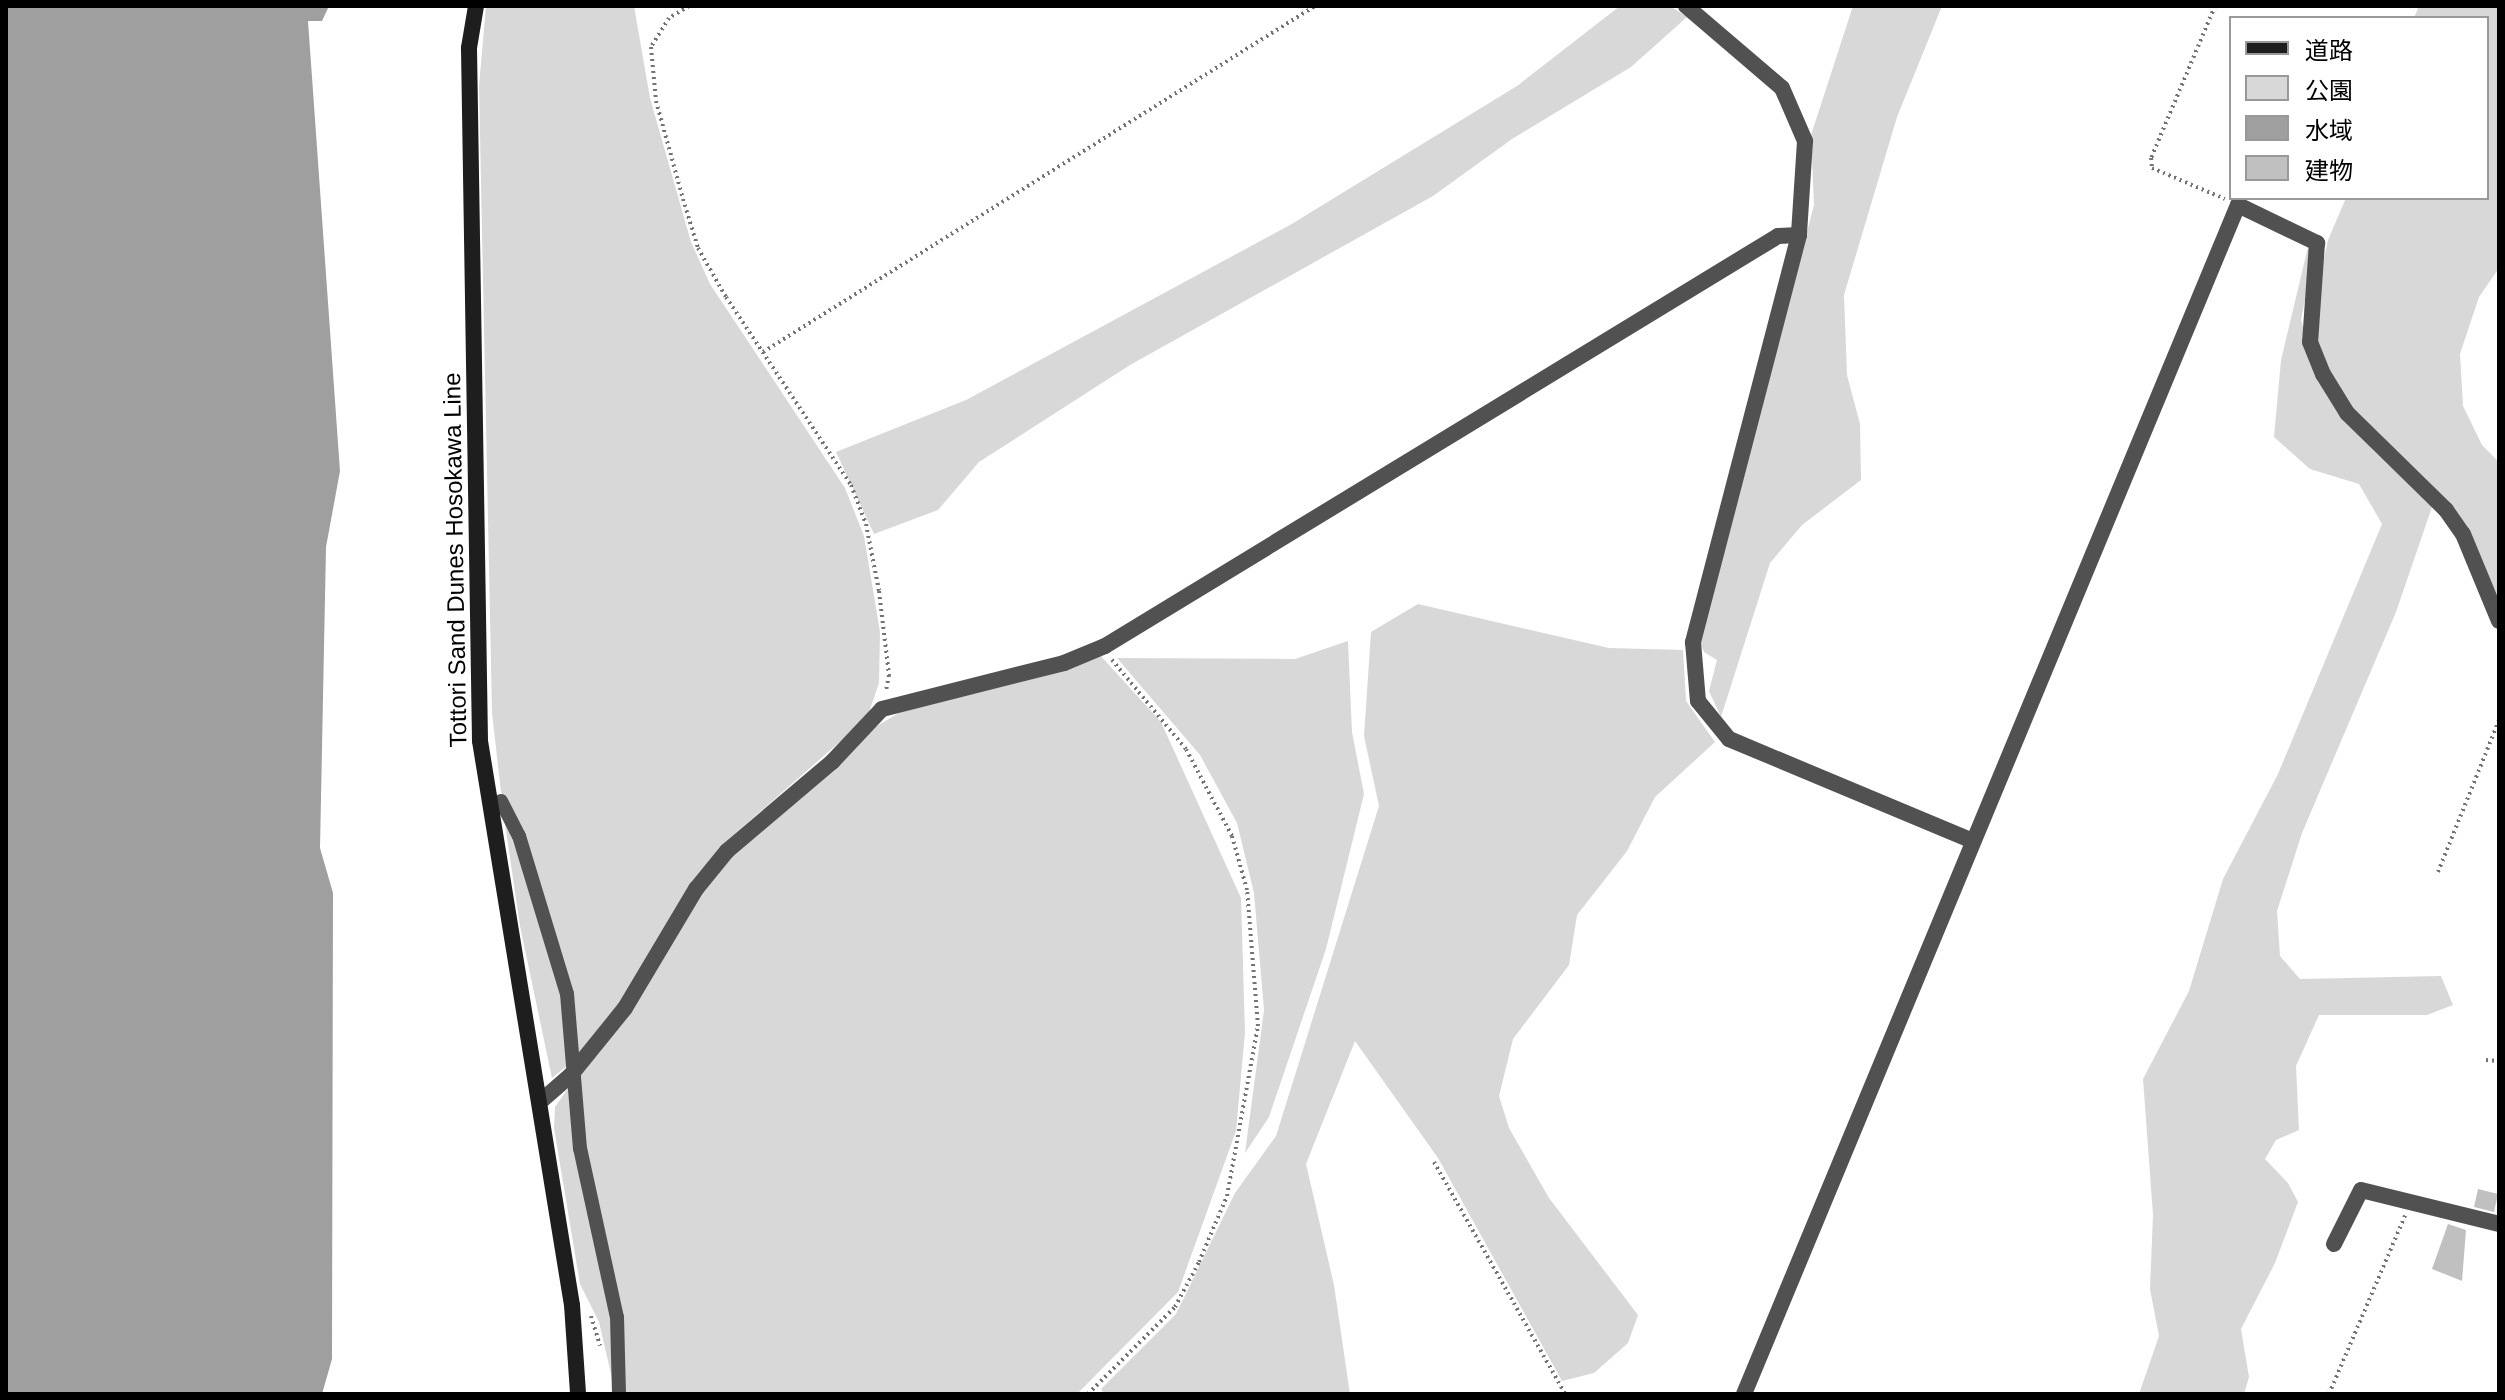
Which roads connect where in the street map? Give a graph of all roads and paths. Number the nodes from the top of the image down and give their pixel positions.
1 (476, 6) edge
2 (689, 6) edge
3 (1315, 6) edge
4 (1686, 6) edge
5 (2215, 6) edge
6 (2238, 205) junction
7 (1799, 235) junction
8 (763, 352) junction
9 (2499, 621) edge
10 (1105, 646) junction
11 (882, 709) junction
12 (2499, 720) edge
13 (501, 801) dead end
14 (1973, 841) junction
15 (2438, 872) dead end
16 (2486, 1060) dead end
17 (2499, 1061) edge
18 (570, 1076) junction
19 (541, 1101) junction
20 (1434, 1162) dead end
21 (2412, 1201) junction
22 (2499, 1224) edge
23 (2334, 1244) dead end
24 (572, 1298) junction
25 (600, 1348) dead end
26 (578, 1394) edge
27 (619, 1394) edge
28 (1088, 1394) edge
29 (1565, 1394) edge
30 (1744, 1394) edge
31 (2329, 1394) edge

1 - 19 main road, Tottori Sand Dunes Hosokawa Line
2 - 8 path
3 - 8 path
4 - 7 street
5 - 6 path
6 - 9 street
6 - 14 street
7 - 10 street
7 - 14 street
8 - 11 path
10 - 11 street
10 - 28 path
11 - 18 street
12 - 15 path
13 - 18 street
14 - 30 street
16 - 17 path
18 - 19 street
18 - 27 street
19 - 24 main road, Tottori Sand Dunes Hosokawa Line
20 - 29 path
21 - 22 street
21 - 23 street
21 - 31 path
24 - 25 path
24 - 26 main road, Tottori Sand Dunes Hosokawa Line

